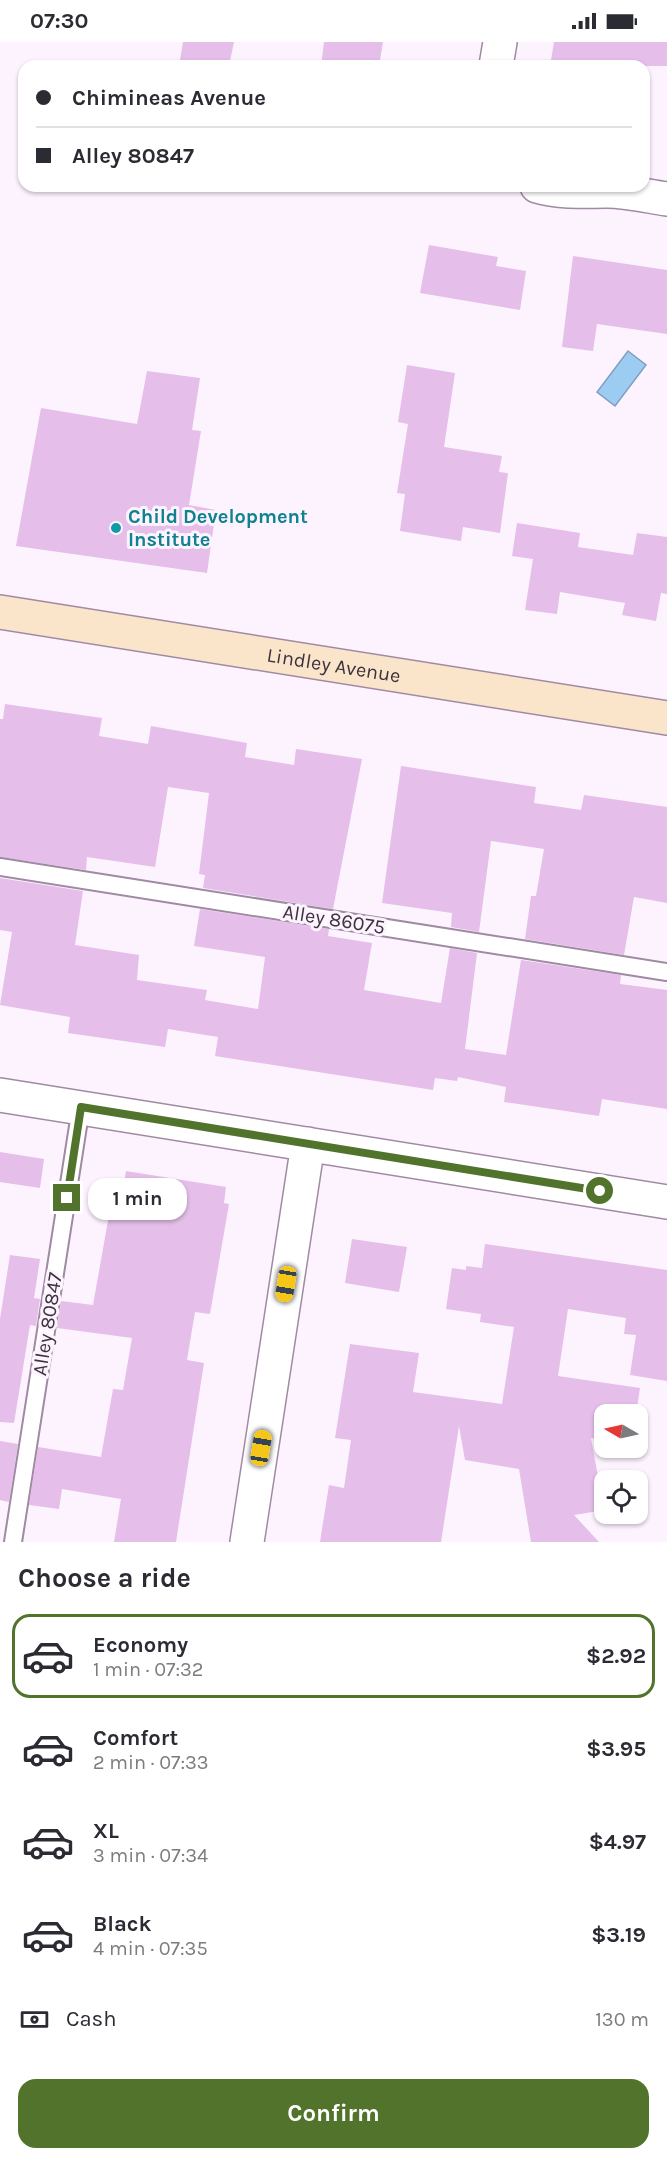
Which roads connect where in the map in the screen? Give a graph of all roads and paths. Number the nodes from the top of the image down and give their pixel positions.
1 (500, 42) edge
2 (497, 60) edge
3 (616, 192) edge
4 (667, 199) edge
5 (0, 612) edge
6 (667, 718) edge
7 (0, 867) edge
8 (667, 972) edge
9 (0, 1095) edge
10 (81, 1107) junction
11 (308, 1144) junction
12 (667, 1202) edge
13 (14, 1542) edge
14 (247, 1542) edge

1 - 2 street
3 - 4 street
5 - 6 main road, Lindley Avenue
7 - 8 lane, Alley 86075
9 - 10 street
10 - 11 street
10 - 13 lane, Alley 80847
11 - 12 street
11 - 14 street

